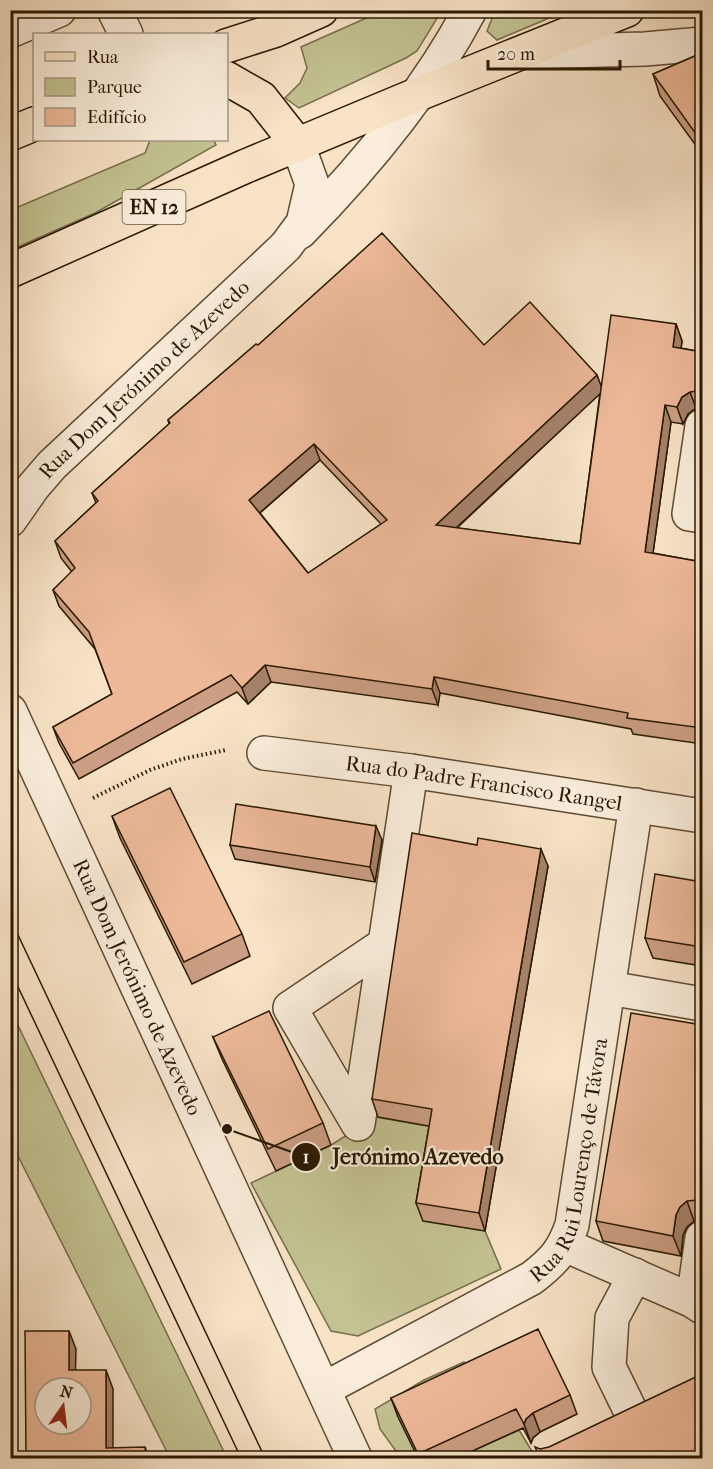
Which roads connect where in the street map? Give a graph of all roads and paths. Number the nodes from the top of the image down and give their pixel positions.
1 (59, 10) edge
2 (114, 10) edge
3 (321, 10) edge
4 (470, 10) edge
5 (627, 10) edge
6 (10, 31) edge
7 (126, 33) edge
8 (702, 44) edge
9 (228, 45) edge
10 (522, 52) junction
11 (228, 79) edge
12 (416, 95) junction
13 (33, 124) edge
14 (10, 134) edge
15 (298, 146) junction
16 (286, 246) junction
17 (10, 271) edge
18 (702, 426) edge
19 (702, 516) edge
20 (10, 520) edge
21 (10, 711) edge
22 (264, 753) joint
23 (411, 771) junction
24 (636, 805) junction
25 (57, 814) junction
26 (702, 816) edge
27 (385, 944) junction
28 (609, 988) junction
29 (702, 1004) edge
30 (702, 1238) edge
31 (565, 1245) junction
32 (635, 1275) junction
33 (698, 1304) edge
34 (324, 1389) junction
35 (661, 1395) edge
36 (630, 1410) junction
37 (599, 1424) edge
38 (355, 1458) edge

1 - 6 street
2 - 7 street
3 - 9 main road
4 - 12 street, Rua Dom Jerónimo de Azevedo
5 - 10 main road, EN 12
8 - 10 street
10 - 12 main road, EN 12
11 - 15 main road
12 - 15 main road, EN 12
12 - 16 street, Rua Dom Jerónimo de Azevedo
13 - 14 main road
15 - 16 street, Rua Dom Jerónimo de Azevedo
15 - 17 main road, EN 12
16 - 20 street, Rua Dom Jerónimo de Azevedo
18 - 19 street
21 - 25 street, Rua Dom Jerónimo de Azevedo
22 - 23 street, Rua do Padre Francisco Rangel
22 - 25 path
23 - 24 street, Rua do Padre Francisco Rangel
23 - 27 street
24 - 26 street, Rua do Padre Francisco Rangel
24 - 28 street, Rua Rui Lourenço de Távora
25 - 34 street, Rua Dom Jerónimo de Azevedo
27 - 27 street
28 - 29 street
28 - 31 street, Rua Rui Lourenço de Távora
30 - 33 street
31 - 32 street
31 - 34 street, Rua Rui Lourenço de Távora
32 - 33 street
32 - 36 street
34 - 38 street, Rua Dom Jerónimo de Azevedo
35 - 36 street
36 - 37 street

